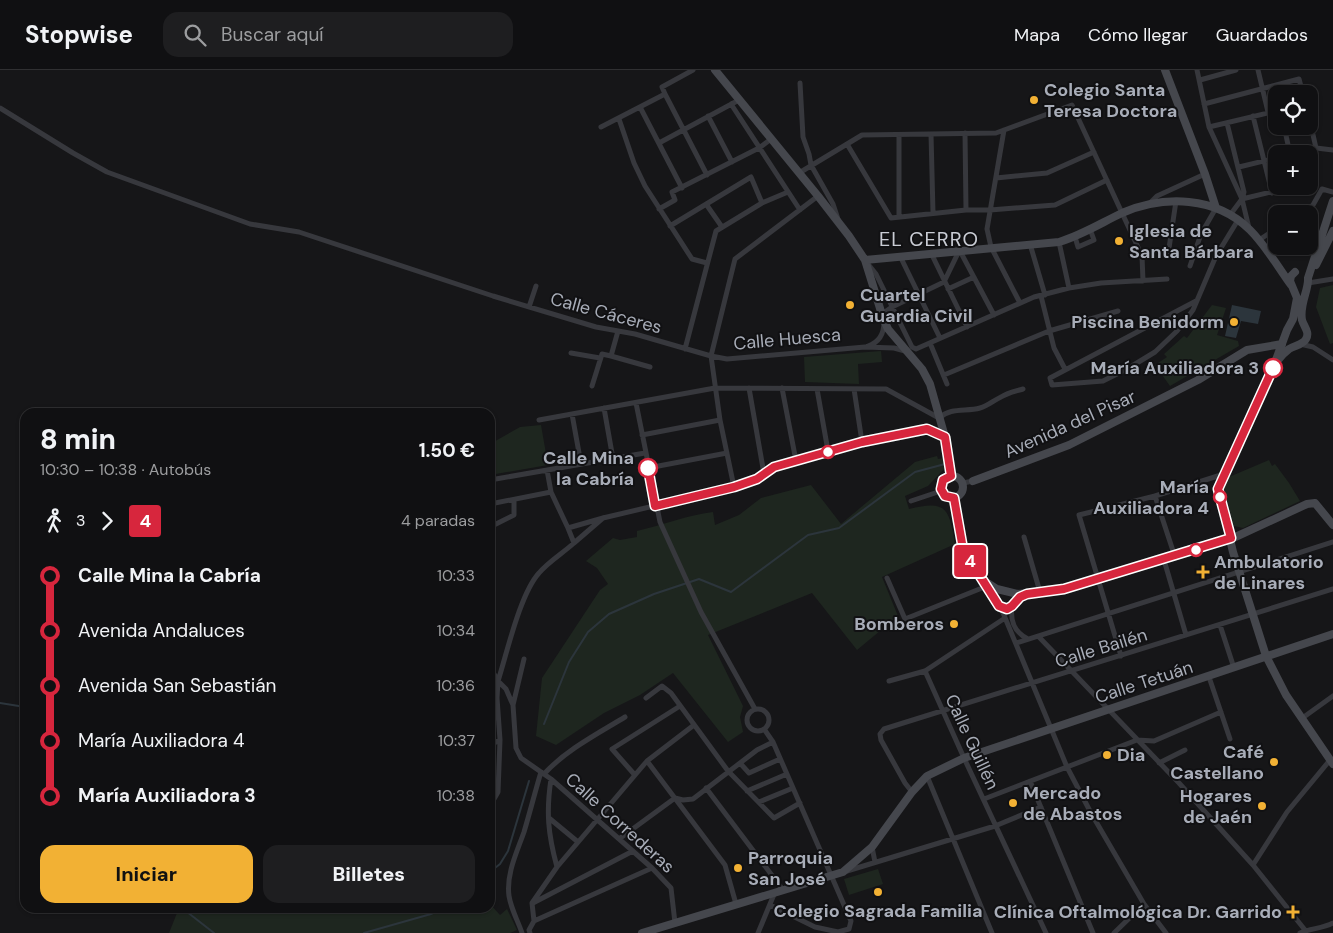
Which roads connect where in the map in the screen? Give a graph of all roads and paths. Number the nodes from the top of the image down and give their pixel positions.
1 (693, 70) edge
2 (715, 70) edge
3 (1165, 70) edge
4 (1198, 70) edge
5 (1236, 70) edge
6 (1258, 70) edge
7 (1200, 80) junction
8 (800, 83) dead end
9 (1277, 85) edge
10 (1301, 85) edge
11 (1268, 87) edge
12 (1262, 89) junction
13 (665, 94) junction
14 (739, 100) junction
15 (731, 104) junction
16 (1204, 104) junction
17 (640, 107) junction
18 (0, 108) edge
19 (1268, 112) joint
20 (708, 116) junction
21 (1254, 116) junction
22 (619, 119) junction
23 (1227, 123) junction
24 (601, 127) dead end
25 (1209, 128) junction
26 (684, 129) junction
27 (1004, 130) junction
28 (965, 133) junction
29 (932, 134) junction
30 (899, 135) junction
31 (772, 139) junction
32 (658, 143) junction
33 (847, 144) junction
34 (760, 148) junction
35 (1318, 148) edge
36 (1333, 150) edge
37 (1094, 152) junction
38 (1268, 160) edge
39 (1265, 161) junction
40 (732, 162) junction
41 (812, 165) junction
42 (1239, 167) junction
43 (800, 173) junction
44 (708, 174) junction
45 (1204, 174) junction
46 (1268, 175) edge
47 (996, 178) junction
48 (1107, 180) junction
49 (682, 188) junction
50 (1210, 191) junction
51 (788, 192) junction
52 (1333, 192) edge
53 (1268, 194) edge
54 (818, 196) junction
55 (1242, 199) junction
56 (1176, 201) junction
57 (1333, 201) edge
58 (762, 203) junction
59 (1196, 203) junction
60 (706, 204) junction
61 (1149, 204) junction
62 (1312, 205) edge
63 (1216, 208) junction
64 (659, 209) junction
65 (800, 210) junction
66 (966, 210) junction
67 (990, 210) junction
68 (933, 213) junction
69 (1122, 213) junction
70 (1230, 214) junction
71 (899, 217) junction
72 (1238, 220) junction
73 (839, 222) junction
74 (670, 226) junction
75 (722, 227) junction
76 (1249, 229) junction
77 (1333, 231) edge
78 (1268, 234) edge
79 (1259, 240) junction
80 (1059, 242) junction
81 (1030, 244) junction
82 (991, 247) junction
83 (960, 250) junction
84 (930, 253) junction
85 (900, 256) junction
86 (1142, 256) junction
87 (865, 260) junction
88 (706, 264) junction
89 (1276, 265) junction
90 (1190, 266) dead end
91 (974, 277) junction
92 (1167, 279) dead end
93 (1305, 279) junction
94 (1333, 279) edge
95 (1143, 280) junction
96 (944, 282) junction
97 (536, 286) dead end
98 (1293, 287) junction
99 (1069, 288) junction
100 (948, 289) junction
101 (918, 294) junction
102 (1043, 295) junction
103 (1196, 301) junction
104 (1020, 303) junction
105 (530, 306) junction
106 (892, 307) junction
107 (1118, 311) dead end
108 (994, 315) junction
109 (883, 318) junction
110 (1291, 325) junction
111 (967, 327) junction
112 (618, 331) junction
113 (1049, 331) junction
114 (1306, 331) junction
115 (1286, 333) junction
116 (893, 334) junction
117 (881, 336) junction
118 (940, 338) junction
119 (930, 343) junction
120 (1282, 344) junction
121 (1297, 344) junction
122 (866, 347) junction
123 (875, 347) junction
124 (1264, 347) junction
125 (685, 348) junction
126 (1317, 350) junction
127 (913, 352) junction
128 (571, 353) dead end
129 (1278, 353) junction
130 (610, 356) junction
131 (711, 356) junction
132 (600, 358) junction
133 (1332, 359) edge
134 (650, 367) dead end
135 (1273, 368) junction
136 (1065, 369) junction
137 (944, 375) junction
138 (947, 384) dead end
139 (592, 386) dead end
140 (716, 388) junction
141 (749, 388) junction
142 (782, 388) junction
143 (817, 389) junction
144 (854, 389) junction
145 (1023, 389) dead end
146 (636, 402) junction
147 (604, 408) junction
148 (572, 414) junction
149 (939, 418) junction
150 (539, 420) dead end
151 (720, 420) junction
152 (642, 435) junction
153 (945, 437) junction
154 (862, 442) junction
155 (828, 452) junction
156 (645, 453) junction
157 (726, 453) junction
158 (613, 458) junction
159 (796, 461) junction
160 (581, 464) junction
161 (648, 468) junction
162 (547, 470) junction
163 (764, 474) junction
164 (1224, 474) junction
165 (951, 476) junction
166 (495, 479) edge
167 (973, 480) joint
168 (963, 483) junction
169 (734, 487) junction
170 (941, 491) junction
171 (551, 492) junction
172 (1155, 496) junction
173 (954, 498) junction
174 (514, 500) junction
175 (910, 501) dead end
176 (495, 503) edge
177 (655, 506) junction
178 (603, 518) junction
179 (495, 524) edge
180 (1333, 525) edge
181 (568, 528) junction
182 (1024, 537) dead end
183 (1231, 538) junction
184 (1333, 542) edge
185 (574, 543) junction
186 (1174, 557) junction
187 (1164, 560) junction
188 (1239, 572) junction
189 (887, 578) dead end
190 (1098, 579) junction
191 (985, 583) junction
192 (1333, 589) edge
193 (1007, 592) junction
194 (1040, 592) junction
195 (1174, 593) junction
196 (1027, 594) junction
197 (997, 600) junction
198 (1013, 605) junction
199 (1001, 608) junction
200 (1108, 613) junction
201 (1253, 615) junction
202 (1005, 618) junction
203 (1220, 625) junction
204 (1333, 634) edge
205 (1186, 635) junction
206 (1039, 637) junction
207 (1029, 640) junction
208 (1016, 643) junction
209 (1122, 656) junction
210 (1266, 656) junction
211 (524, 659) dead end
212 (1234, 668) junction
213 (925, 670) junction
214 (1072, 671) junction
215 (495, 676) edge
216 (1209, 677) junction
217 (498, 681) junction
218 (889, 681) dead end
219 (1032, 683) junction
220 (1333, 696) edge
221 (646, 698) dead end
222 (513, 705) junction
223 (680, 706) junction
224 (755, 709) junction
225 (1108, 710) junction
226 (942, 711) junction
227 (1221, 712) junction
228 (625, 717) dead end
229 (1301, 719) junction
230 (694, 725) junction
231 (764, 729) junction
232 (1052, 729) junction
233 (500, 740) junction
234 (1137, 740) junction
235 (1230, 740) dead end
236 (495, 742) edge
237 (773, 742) junction
238 (1185, 750) dead end
239 (964, 758) junction
240 (780, 759) junction
241 (646, 761) junction
242 (1332, 761) edge
243 (740, 763) junction
244 (1159, 764) junction
245 (1067, 767) junction
246 (728, 771) junction
247 (542, 773) junction
248 (634, 774) junction
249 (787, 774) junction
250 (927, 776) junction
251 (551, 779) junction
252 (1030, 781) junction
253 (706, 788) junction
254 (793, 788) junction
255 (747, 790) junction
256 (912, 792) junction
257 (495, 797) edge
258 (675, 798) junction
259 (984, 799) junction
260 (759, 802) junction
261 (800, 803) junction
262 (1041, 807) junction
263 (548, 818) junction
264 (598, 820) junction
265 (995, 826) junction
266 (619, 839) junction
267 (953, 839) junction
268 (578, 842) junction
269 (872, 847) junction
270 (633, 851) junction
271 (875, 862) junction
272 (1253, 865) junction
273 (557, 867) junction
274 (652, 868) junction
275 (843, 872) junction
276 (832, 875) junction
277 (779, 891) junction
278 (532, 903) junction
279 (736, 904) junction
280 (1144, 904) junction
281 (770, 905) junction
282 (534, 921) junction
283 (675, 923) junction
284 (1333, 923) edge
285 (849, 929) junction
286 (1319, 931) edge
287 (1303, 932) edge
288 (522, 933) edge
289 (530, 933) edge
290 (642, 933) edge
291 (758, 933) edge
292 (837, 933) edge
293 (854, 933) edge
294 (992, 933) edge
295 (1046, 933) edge
296 (1093, 933) edge
297 (1114, 933) edge
298 (1166, 933) edge

1 - 13 street
2 - 14 street
3 - 45 street
4 - 7 street
5 - 7 street
6 - 12 street
7 - 16 street
8 - 41 street
9 - 10 street
11 - 12 street
12 - 16 street
12 - 19 street
13 - 17 street
13 - 26 street
14 - 15 street
14 - 31 street
15 - 20 street
15 - 34 street
16 - 25 street
17 - 22 street
17 - 32 street
18 - 105 street, Calle Cáceres
19 - 21 street
20 - 26 street
20 - 40 street
21 - 23 street
21 - 39 street
22 - 24 street
22 - 64 street
23 - 25 street
23 - 42 street
25 - 55 street
26 - 32 street
26 - 44 street
27 - 28 street
27 - 37 street
27 - 47 street
28 - 29 street
28 - 66 street
29 - 30 street
29 - 68 street
30 - 33 street
30 - 71 street
31 - 34 street
31 - 43 street
32 - 49 street
33 - 41 street
33 - 71 street
34 - 40 street
34 - 51 street
35 - 36 street
37 - 47 street
37 - 48 street
38 - 39 street
39 - 42 street
39 - 46 street
40 - 44 street
41 - 43 street
41 - 73 street
42 - 55 street
43 - 54 street
44 - 49 street
45 - 50 street
45 - 61 street
47 - 67 street
48 - 67 street
48 - 69 street
49 - 64 street
50 - 59 street
50 - 63 street
51 - 58 street
51 - 65 street
52 - 62 street
53 - 55 street
54 - 65 street
54 - 73 street
55 - 70 street
55 - 76 street
56 - 59 street
56 - 61 street
56 - 86 street
57 - 93 street
58 - 60 street
58 - 75 street
59 - 63 street
60 - 74 street
60 - 75 street
61 - 69 street
63 - 70 street
63 - 90 street
64 - 74 street
65 - 131 street
66 - 67 street
66 - 68 street
67 - 82 street
68 - 71 street
69 - 80 street
69 - 86 street
70 - 72 street
72 - 76 street
72 - 103 street
73 - 87 street
74 - 88 street
75 - 88 street
76 - 79 street
77 - 93 street
78 - 79 street
79 - 89 street
80 - 81 street
80 - 99 street
81 - 82 street
81 - 102 street
82 - 83 street
82 - 104 street
83 - 84 street
83 - 91 street
83 - 96 street
84 - 85 street
84 - 96 street
85 - 87 street
85 - 101 street
86 - 95 street
87 - 106 street
87 - 109 street
88 - 125 street
89 - 93 street
89 - 98 street
91 - 100 street
91 - 108 street
92 - 95 street
93 - 94 street
93 - 98 street
93 - 98 street
93 - 114 street
95 - 99 street
96 - 100 street
96 - 101 street
97 - 105 street
98 - 110 street
99 - 102 street
100 - 111 street
101 - 106 street
101 - 118 street
102 - 104 street
102 - 113 street
103 - 136 street
103 - 136 street
104 - 108 street
105 - 112 street, Calle Cáceres
106 - 109 street
106 - 127 street
107 - 113 street
108 - 111 street
109 - 116 street
109 - 117 street
110 - 114 street
110 - 115 street
111 - 118 street
112 - 125 street, Calle Cáceres
112 - 130 street
113 - 136 street
113 - 137 street
114 - 121 street
114 - 126 street
115 - 120 street
115 - 121 street
115 - 124 street, Avenida del Pisar
116 - 117 street, Calle Huesca
116 - 123 street
116 - 127 street
117 - 122 street, Calle Huesca
118 - 119 street
119 - 127 street
119 - 137 street
120 - 121 street, Avenida del Pisar
120 - 124 street, Avenida del Pisar
120 - 129 street
121 - 126 street, Avenida del Pisar
121 - 135 street
122 - 123 street, Calle Huesca
122 - 131 street, Calle Huesca
123 - 127 street, Calle Huesca
124 - 129 street
124 - 167 street, Avenida del Pisar
125 - 131 street, Calle Cáceres
126 - 133 street
127 - 149 street
128 - 132 street
129 - 135 street
130 - 132 street
130 - 134 street
131 - 140 street
132 - 139 street
135 - 164 street
137 - 138 street
140 - 141 street
140 - 146 street
140 - 151 street
141 - 142 street
141 - 163 street
142 - 143 street
142 - 159 street
143 - 144 street
143 - 155 street
144 - 149 street
144 - 154 street
145 - 149 street
146 - 147 street
146 - 152 street
147 - 148 street
147 - 158 street
148 - 150 street
148 - 160 street
149 - 153 street
151 - 152 street
151 - 157 street
152 - 156 street
153 - 154 street
153 - 165 street
154 - 155 street
155 - 159 street
156 - 158 street
156 - 161 street
157 - 161 street
157 - 169 street
158 - 160 street
159 - 163 street
160 - 162 street
161 - 177 street
162 - 166 street
162 - 171 street
163 - 169 street
164 - 172 street
164 - 183 street
165 - 168 street
165 - 170 street
167 - 168 street, Avenida del Pisar
168 - 173 street
169 - 177 street
170 - 173 street
170 - 175 street
171 - 174 street
171 - 181 street
172 - 186 street
172 - 190 street
173 - 191 street
174 - 176 street
174 - 179 street
177 - 178 street
177 - 224 street
178 - 181 street
178 - 185 street
180 - 183 street
181 - 185 street
182 - 194 street
183 - 186 street
183 - 188 street
184 - 188 street
185 - 217 street
186 - 187 street
187 - 190 street
187 - 195 street
188 - 195 street
188 - 201 street
189 - 191 street
190 - 194 street
190 - 200 street
191 - 193 street
191 - 197 street
192 - 201 street, Calle Bailén
193 - 196 street
193 - 197 street
193 - 198 street
194 - 196 street
195 - 200 street
195 - 205 street
196 - 198 street
197 - 199 street
198 - 199 street
198 - 207 street
199 - 202 street
200 - 206 street
200 - 209 street
201 - 203 street, Calle Bailén
201 - 210 street
202 - 208 street
202 - 213 street
203 - 205 street, Calle Bailén
203 - 212 street
204 - 210 street, Calle Tetuán
205 - 209 street, Calle Bailén
206 - 207 street
206 - 214 street
207 - 208 street
208 - 219 street
209 - 214 street, Calle Bailén
210 - 212 street, Calle Tetuán
210 - 229 street
211 - 222 street
212 - 216 street, Calle Tetuán
213 - 218 street
213 - 226 street, Calle Guillén
214 - 219 street, Calle Bailén
214 - 225 street
215 - 217 street
216 - 225 street, Calle Tetuán
216 - 227 street
217 - 222 street
217 - 233 street
219 - 226 street, Calle Bailén
219 - 232 street
220 - 229 street
221 - 223 street
222 - 247 street, Calle Correderas
223 - 230 street
223 - 248 street
224 - 231 street
224 - 231 street
225 - 232 street, Calle Tetuán
225 - 234 street
226 - 239 street, Calle Guillén
226 - 256 street, Calle Bailén
227 - 234 street
227 - 235 street
228 - 247 street
229 - 242 street
230 - 241 street
230 - 246 street
231 - 237 street
232 - 239 street, Calle Tetuán
232 - 245 street
233 - 236 street
233 - 257 street
234 - 244 street
234 - 245 street
237 - 240 street
237 - 243 street
238 - 244 street
239 - 250 street, Calle Tetuán
239 - 259 street, Calle Guillén
240 - 243 street
240 - 249 street
241 - 248 street
241 - 258 street
242 - 272 street
243 - 246 street
244 - 272 street
245 - 252 street
245 - 280 street
246 - 253 street
246 - 255 street
247 - 251 street, Calle Correderas
247 - 288 street
248 - 264 street
249 - 254 street
249 - 255 street
250 - 256 street
250 - 267 street
251 - 263 street
251 - 264 street, Calle Correderas
252 - 259 street
252 - 262 street
253 - 258 street
253 - 277 street
254 - 260 street
254 - 261 street
255 - 260 street
256 - 269 street
258 - 266 street
258 - 279 street
259 - 265 street, Calle Guillén
260 - 261 street
261 - 276 street
262 - 265 street
262 - 296 street
263 - 268 street
263 - 273 street
264 - 266 street, Calle Correderas
264 - 268 street
265 - 267 street
265 - 295 street, Calle Guillén
266 - 270 street, Calle Correderas
267 - 271 street
267 - 294 street
268 - 273 street
269 - 271 street
269 - 275 street
270 - 274 street, Calle Correderas
270 - 278 street
271 - 275 street
272 - 287 street
273 - 278 street
274 - 282 street
274 - 283 street, Calle Correderas
275 - 276 street
276 - 277 street
276 - 285 street
277 - 279 street
277 - 281 street
278 - 282 street
279 - 283 street
280 - 297 street
280 - 298 street
281 - 291 street
281 - 292 street
282 - 289 street
283 - 290 street
284 - 286 street
285 - 292 street
285 - 293 street
286 - 287 street

